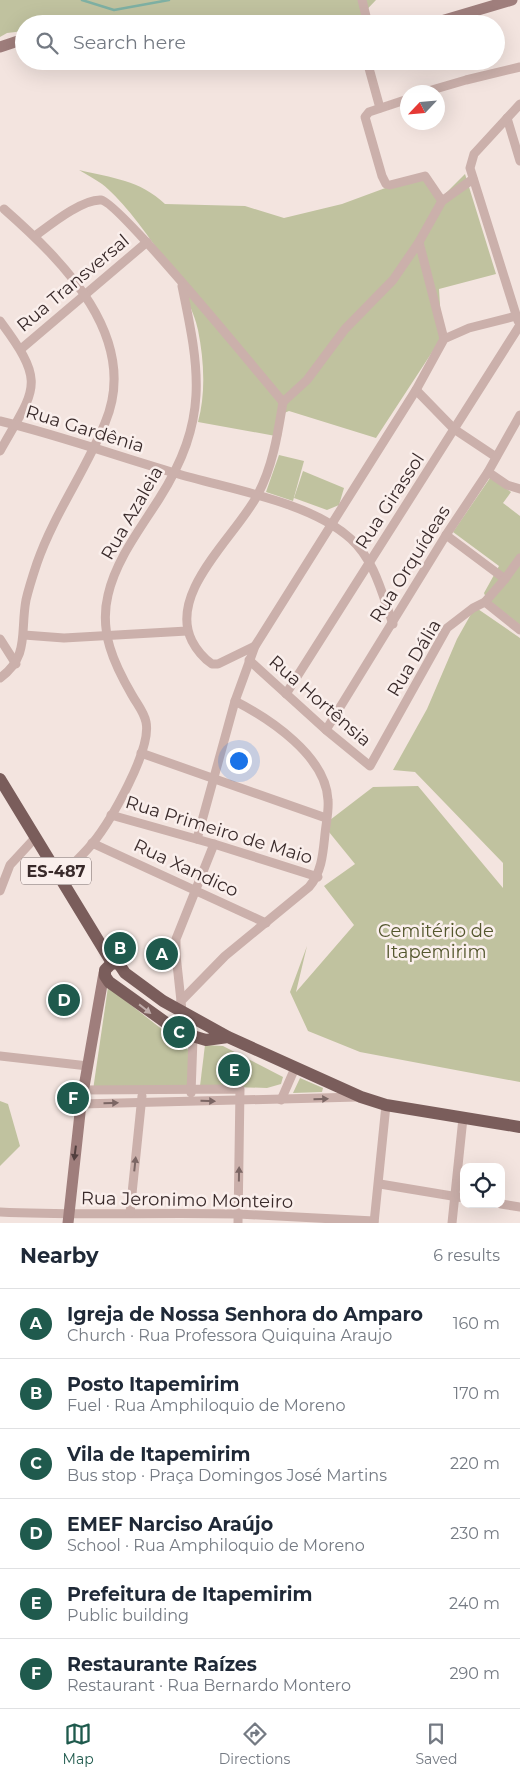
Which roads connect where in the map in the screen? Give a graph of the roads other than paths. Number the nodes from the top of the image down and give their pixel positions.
1 (362, 0) edge
2 (512, 0) edge
3 (366, 15) edge
4 (461, 15) edge
5 (15, 42) edge
6 (0, 47) edge
7 (520, 67) edge
8 (369, 70) edge
9 (445, 86) edge
10 (400, 101) edge
11 (520, 104) edge
12 (380, 108) junction
13 (507, 118) junction
14 (520, 161) edge
15 (472, 179) junction
16 (442, 201) junction
17 (4, 209) dead end
18 (35, 236) junction
19 (147, 242) junction
20 (419, 242) junction
21 (181, 284) junction
22 (84, 296) junction
23 (0, 321) edge
24 (519, 322) edge
25 (444, 339) junction
26 (21, 349) junction
27 (416, 390) junction
28 (283, 402) junction
29 (520, 415) edge
30 (0, 421) edge
31 (15, 424) junction
32 (454, 429) junction
33 (94, 447) junction
34 (0, 451) edge
35 (496, 457) junction
36 (488, 472) junction
37 (175, 473) junction
38 (520, 489) edge
39 (258, 494) junction
40 (331, 524) junction
41 (446, 535) junction
42 (520, 558) edge
43 (370, 562) junction
44 (505, 579) junction
45 (484, 602) junction
46 (393, 624) junction
47 (187, 630) junction
48 (520, 630) edge
49 (24, 635) junction
50 (107, 637) junction
51 (0, 639) edge
52 (255, 646) junction
53 (249, 660) junction
54 (16, 664) junction
55 (0, 678) edge
56 (286, 694) junction
57 (235, 701) junction
58 (326, 730) junction
59 (141, 753) junction
60 (370, 766) joint
61 (214, 778) junction
62 (0, 779) edge
63 (111, 815) junction
64 (326, 818) junction
65 (35, 838) junction
66 (197, 839) junction
67 (92, 843) junction
68 (214, 844) junction
69 (60, 877) junction
70 (318, 877) junction
71 (196, 889) junction
72 (0, 892) edge
73 (266, 923) junction
74 (110, 973) junction
75 (182, 1007) junction
76 (228, 1037) junction
77 (193, 1038) junction
78 (0, 1056) edge
79 (88, 1066) junction
80 (295, 1068) junction
81 (190, 1088) junction
82 (83, 1090) junction
83 (144, 1090) junction
84 (361, 1097) junction
85 (281, 1100) junction
86 (191, 1101) junction
87 (142, 1102) junction
88 (240, 1102) junction
89 (81, 1104) junction
90 (386, 1104) junction
91 (463, 1118) junction
92 (520, 1128) edge
93 (461, 1163) edge
94 (380, 1184) junction
95 (460, 1198) edge
96 (505, 1205) edge
97 (520, 1207) edge
98 (0, 1212) edge
99 (130, 1213) junction
100 (68, 1219) edge
101 (238, 1219) edge
102 (374, 1222) edge
103 (452, 1223) edge

1 - 3 street
2 - 4 main road
5 - 6 main road
7 - 9 street
8 - 12 street
10 - 12 street
11 - 13 street
12 - 16 street
13 - 14 street
13 - 15 street
15 - 16 street
15 - 24 street
16 - 20 street
17 - 18 street
18 - 19 street
18 - 22 street
19 - 21 street
19 - 22 street, Rua Transversal
20 - 25 street
20 - 28 street
21 - 28 street
21 - 37 street, Rua Azaleia
22 - 26 street, Rua Transversal
22 - 33 street
23 - 26 street
24 - 25 street
24 - 32 street, Rua Girassol
25 - 27 street
26 - 31 street
27 - 32 street
27 - 40 street
28 - 39 street
29 - 35 street, Rua Orquídeas
30 - 31 street, Rua Gardênia
31 - 33 street, Rua Gardênia
31 - 34 street
32 - 35 street
32 - 43 street, Rua Girassol
33 - 37 street, Rua Gardênia
33 - 49 street
35 - 36 street, Rua Orquídeas
36 - 38 street
36 - 41 street, Rua Orquídeas
37 - 39 street, Rua Gardênia
37 - 50 street, Rua Azaleia
39 - 40 street, Rua Gardênia
39 - 47 street
40 - 43 street, Rua Gardênia
40 - 52 street
41 - 44 street
41 - 46 street, Rua Orquídeas
42 - 44 street, Rua Dália
43 - 46 street, Rua Gardênia
43 - 56 street, Rua Girassol
44 - 45 street, Rua Dália
45 - 48 street
45 - 60 street, Rua Dália
46 - 58 street, Rua Orquídeas
47 - 50 street
47 - 52 street
49 - 50 street
49 - 54 street
50 - 59 street, Rua Azaleia
51 - 54 street
52 - 53 street
53 - 56 street, Rua Hortênsia
53 - 57 street
54 - 55 street
56 - 58 street, Rua Hortênsia
57 - 61 street
57 - 64 street
58 - 60 street, Rua Hortênsia
59 - 61 street
59 - 63 street, Rua Azaleia
61 - 64 street
61 - 66 street
62 - 65 main road, ES-487
63 - 66 street, Rua Primeiro de Maio
63 - 67 street, Rua Azaleia
64 - 70 street
65 - 69 main road, ES-487
65 - 72 street
66 - 68 street, Rua Primeiro de Maio
67 - 69 street, Rua Azaleia
67 - 71 street, Rua Xandico
68 - 70 street, Rua Primeiro de Maio
68 - 71 street
69 - 74 main road, ES-487
70 - 73 street
71 - 73 street, Rua Xandico
71 - 75 street
73 - 75 street
74 - 75 main road, ES-487
74 -> 77 main road
74 - 79 main road
75 - 76 main road
76 - 77 main road
76 - 80 main road
77 - 81 street
78 - 79 street
79 - 82 main road
80 - 84 main road
80 - 85 street
81 - 83 street
81 - 86 street
81 - 88 street
82 - 83 street
82 - 89 main road
83 - 87 street
85 -> 84 street
84 - 90 main road
85 - 88 street
86 - 87 street
86 -> 88 street
89 -> 87 street
99 -> 87 street
101 -> 88 street
89 -> 100 main road
90 - 91 main road
90 - 94 street
91 - 92 main road
91 - 93 street
94 - 95 street
94 - 102 street
95 - 103 street
96 - 97 street
98 - 100 street, Rua Jeronimo Monteiro
99 - 100 street, Rua Jeronimo Monteiro
99 - 101 street, Rua Jeronimo Monteiro
101 - 102 street, Rua Jeronimo Monteiro

